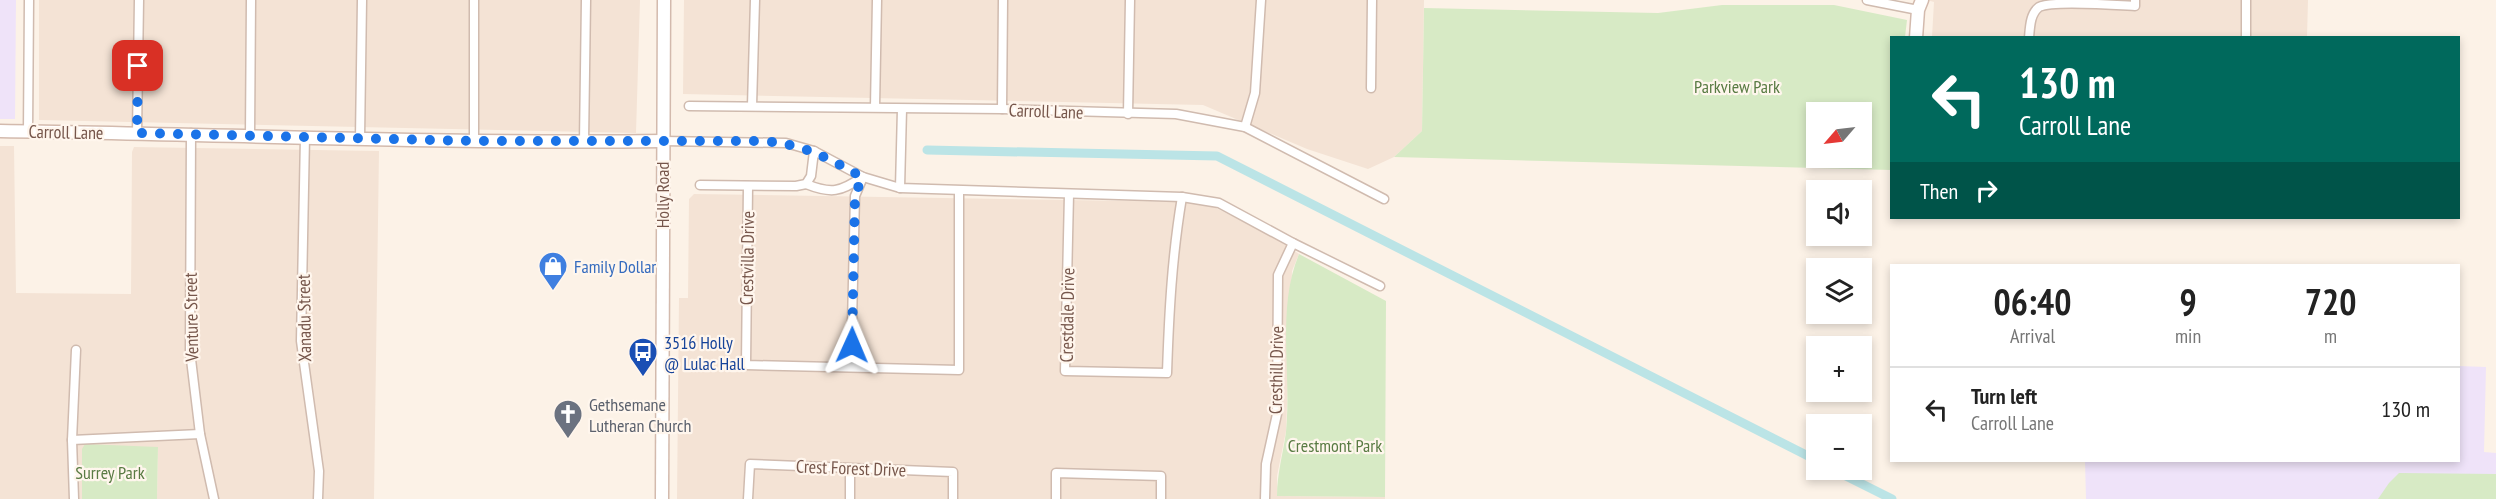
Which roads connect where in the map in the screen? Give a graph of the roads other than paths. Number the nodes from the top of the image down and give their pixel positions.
1 (29, 0) edge
2 (138, 0) edge
3 (251, 0) edge
4 (362, 0) edge
5 (474, 0) edge
6 (586, 0) edge
7 (664, 0) edge
8 (754, 0) edge
9 (877, 0) edge
10 (1003, 0) edge
11 (1130, 0) edge
12 (1261, 0) edge
13 (1372, 0) edge
14 (1867, 0) edge
15 (2135, 0) edge
16 (2246, 0) edge
17 (1920, 5) edge
18 (1916, 36) edge
19 (2029, 36) edge
20 (2246, 36) edge
21 (1371, 88) dead end
22 (689, 106) dead end
23 (752, 106) junction
24 (875, 107) junction
25 (902, 108) junction
26 (1002, 109) junction
27 (1128, 114) junction
28 (1245, 127) junction
29 (0, 131) edge
30 (28, 132) junction
31 (137, 133) junction
32 (191, 133) junction
33 (250, 135) junction
34 (305, 136) junction
35 (360, 138) junction
36 (474, 141) junction
37 (663, 141) junction
38 (585, 142) junction
39 (814, 151) junction
40 (862, 177) junction
41 (806, 184) junction
42 (700, 186) dead end
43 (748, 186) junction
44 (900, 188) junction
45 (959, 191) junction
46 (1069, 194) junction
47 (1182, 197) junction
48 (1384, 199) dead end
49 (1293, 243) junction
50 (1380, 286) dead end
51 (76, 350) dead end
52 (851, 366) junction
53 (200, 434) junction
54 (72, 440) junction
55 (850, 469) junction
56 (74, 499) edge
57 (214, 499) edge
58 (318, 499) edge
59 (662, 499) edge
60 (748, 499) edge
61 (850, 499) edge
62 (953, 499) edge
63 (1056, 499) edge
64 (1161, 499) edge
65 (1264, 499) edge

1 - 30 street
2 - 31 street
3 - 33 street
4 - 35 street
5 - 36 street
6 - 38 street
7 - 37 street, Holly Road
8 - 23 street
9 - 24 street
10 - 26 street
11 - 27 street
12 - 28 street
13 - 21 street
14 - 17 street
15 - 19 street
16 - 20 street
17 - 18 street
22 - 23 street, Carroll Lane
23 - 24 street, Carroll Lane
24 - 25 street, Carroll Lane
25 - 26 street, Carroll Lane
25 - 44 street
26 - 27 street, Carroll Lane
27 - 28 street, Carroll Lane
28 - 48 street, Carroll Lane
29 - 30 street, Carroll Lane
30 - 31 street, Carroll Lane
31 - 32 street, Carroll Lane
32 - 33 street, Carroll Lane
32 - 53 street, Venture Street
33 - 34 street, Carroll Lane
34 - 35 street, Carroll Lane
34 - 58 street, Xanadu Street
35 - 36 street, Carroll Lane
36 - 38 street, Carroll Lane
37 - 38 street, Carroll Lane
37 - 39 street, Carroll Lane
37 - 59 street, Holly Road
39 - 40 street, Carroll Lane
39 - 41 street
40 - 41 street
40 - 44 street, Carroll Lane
40 - 52 street
41 - 43 street
42 - 43 street
43 - 52 street, Crestvilla Drive
44 - 45 street, Carroll Lane
45 - 46 street, Carroll Lane
45 - 52 street
46 - 47 street, Carroll Lane
46 - 47 street, Crestdale Drive
47 - 49 street, Carroll Lane
49 - 50 street, Carroll Lane
49 - 65 street, Cresthill Drive
51 - 54 street
53 - 54 street
53 - 57 street, Venture Street
54 - 56 street
55 - 60 street, Crest Forest Drive
55 - 61 street
55 - 62 street, Crest Forest Drive
63 - 64 street

